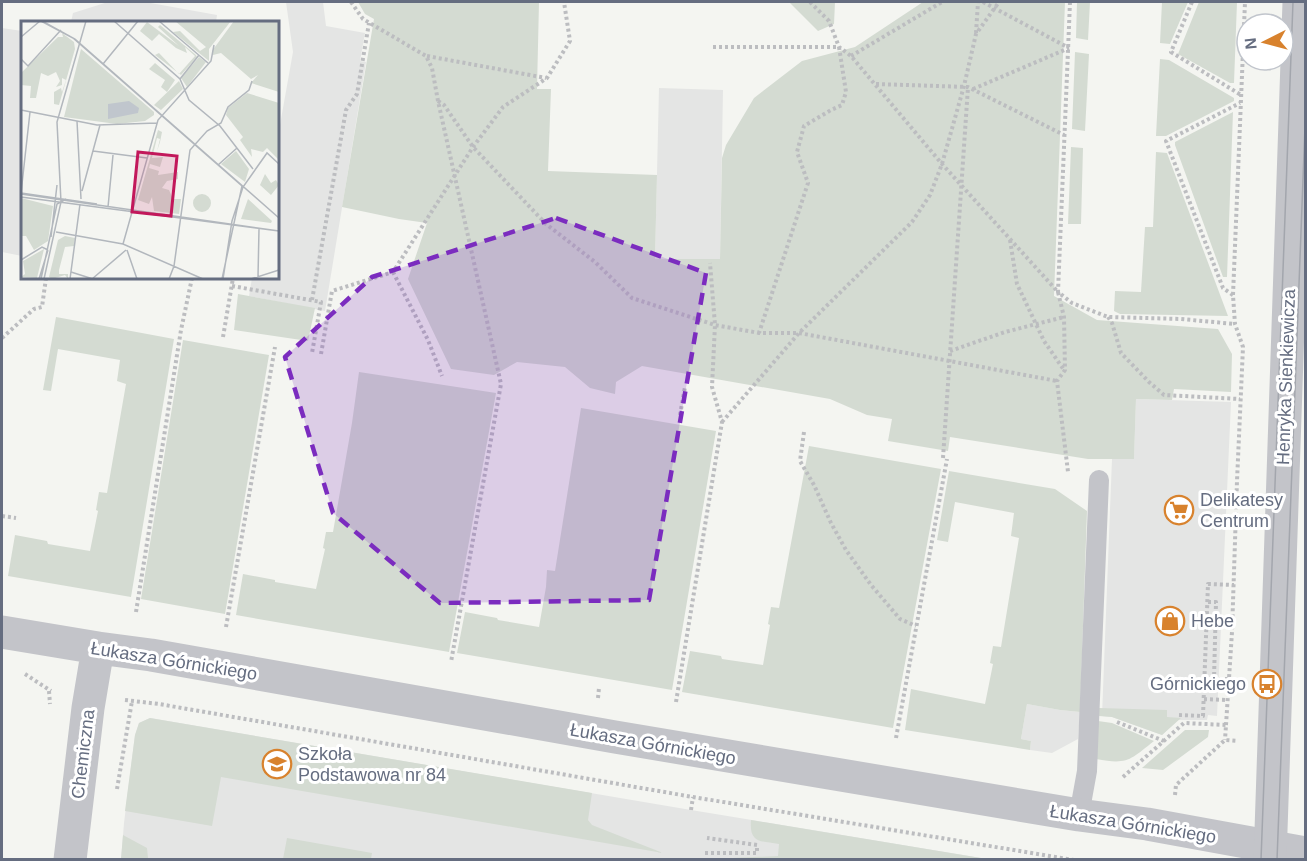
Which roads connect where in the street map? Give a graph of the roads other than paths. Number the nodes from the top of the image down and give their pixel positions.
1 (1299, 2) edge
2 (1099, 480) dead end
3 (2, 632) edge
4 (98, 648) junction
5 (1079, 815) junction
6 (1270, 853) edge
7 (1305, 853) edge
8 (70, 860) edge

1 - 6 street, Henryka Sienkiewicza
2 - 5 lane
3 - 4 street, Łukasza Górnickiego
4 - 5 street, Łukasza Górnickiego
4 - 8 street, Chemiczna
5 - 6 street, Łukasza Górnickiego
6 - 7 street, Łukasza Górnickiego

